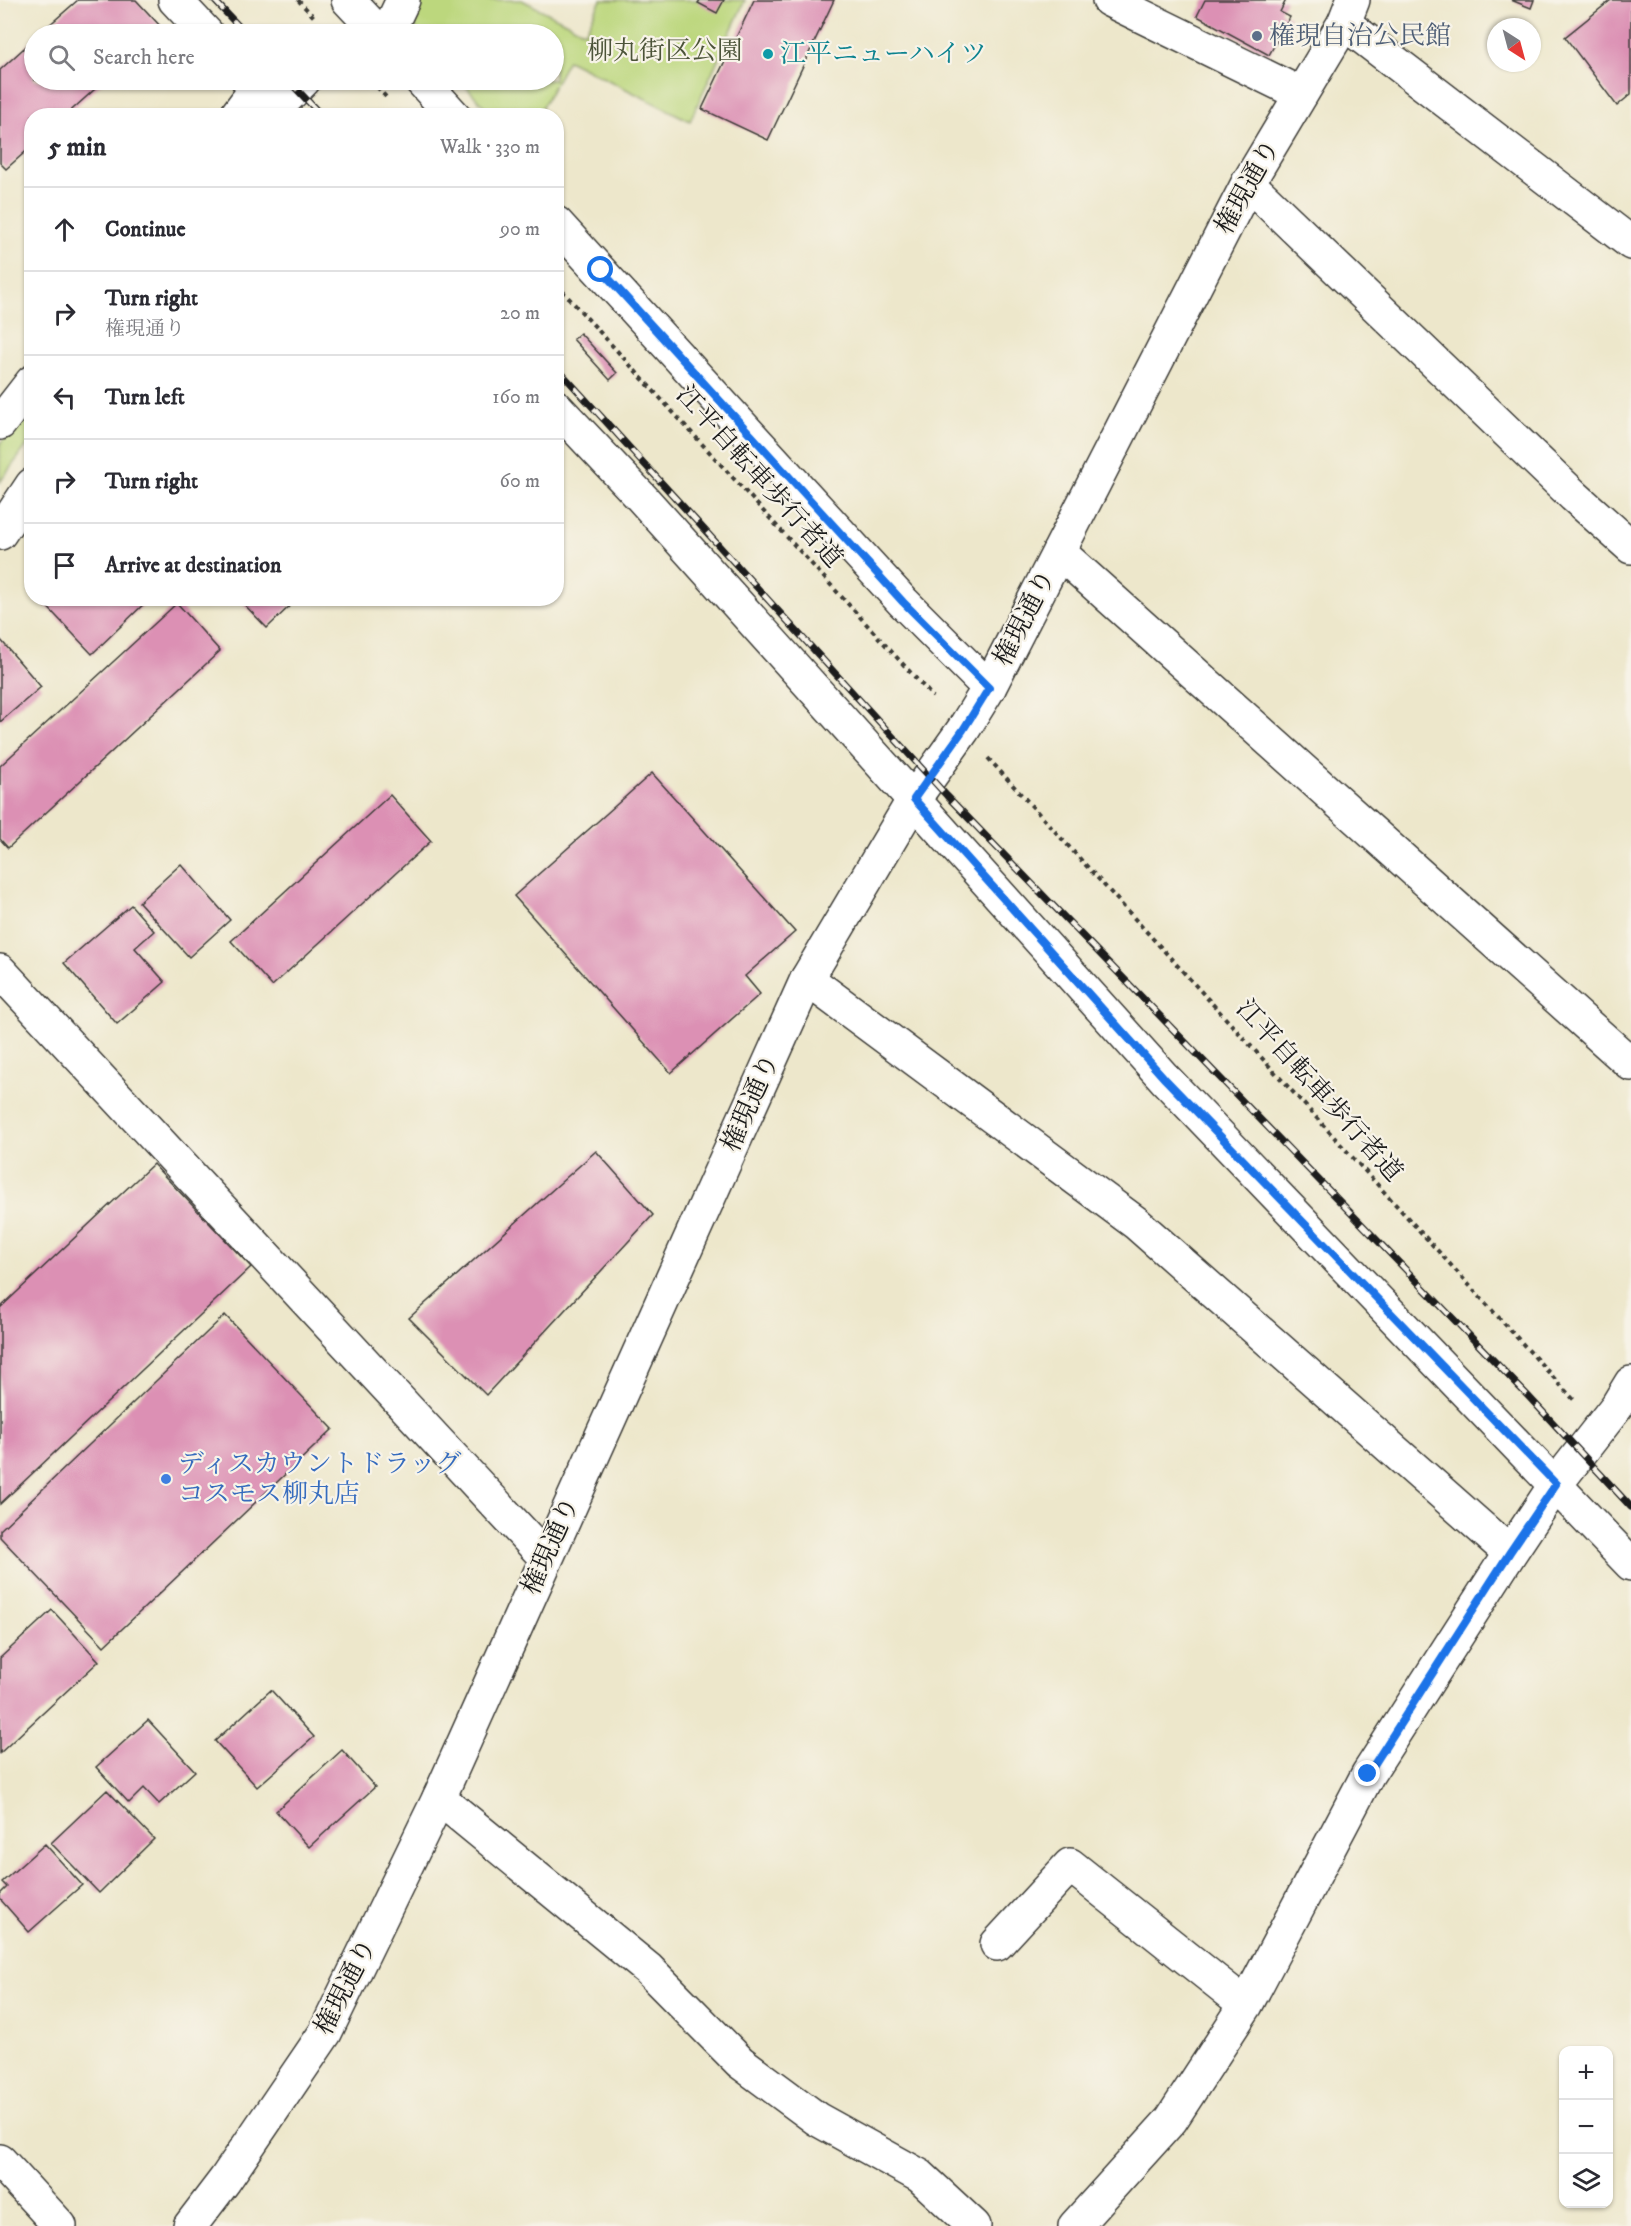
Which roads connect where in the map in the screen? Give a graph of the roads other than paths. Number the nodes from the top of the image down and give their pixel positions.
1 (175, 0) edge
2 (403, 0) edge
3 (1109, 0) edge
4 (1348, 11) edge
5 (198, 24) edge
6 (365, 24) edge
7 (282, 90) edge
8 (430, 90) edge
9 (1301, 94) junction
10 (265, 98) edge
11 (249, 108) edge
12 (447, 108) edge
13 (1248, 183) junction
14 (564, 232) edge
15 (1631, 243) edge
16 (24, 392) edge
17 (564, 416) edge
18 (0, 423) edge
19 (24, 497) edge
20 (0, 533) edge
21 (1631, 547) edge
22 (1059, 552) junction
23 (989, 688) junction
24 (914, 799) junction
25 (0, 971) edge
26 (807, 979) junction
27 (1631, 1064) edge
28 (1631, 1383) edge
29 (1556, 1484) junction
30 (1510, 1552) junction
31 (546, 1558) junction
32 (1631, 1564) edge
33 (439, 1798) junction
34 (997, 1944) dead end
35 (1246, 2006) junction
36 (0, 2161) edge
37 (60, 2226) edge
38 (190, 2226) edge
39 (974, 2226) edge
40 (1075, 2226) edge

1 - 5 street
2 - 6 street
3 - 9 street
4 - 9 street, 権現通り
4 - 15 street
7 - 10 street
8 - 12 street
9 - 13 street, 権現通り
10 - 11 street
13 - 21 street
13 - 22 street, 権現通り
14 - 23 street
16 - 18 street
17 - 24 street
19 - 20 street
22 - 23 street, 権現通り
22 - 27 street
23 - 24 street, 権現通り
24 - 26 street, 権現通り
24 - 29 street
25 - 31 street
26 - 30 street
26 - 31 street, 権現通り
28 - 29 street
29 - 30 street
29 - 32 street
30 - 35 street
31 - 33 street, 権現通り
33 - 38 street, 権現通り
33 - 39 street
34 - 35 street
35 - 40 street
36 - 37 street

